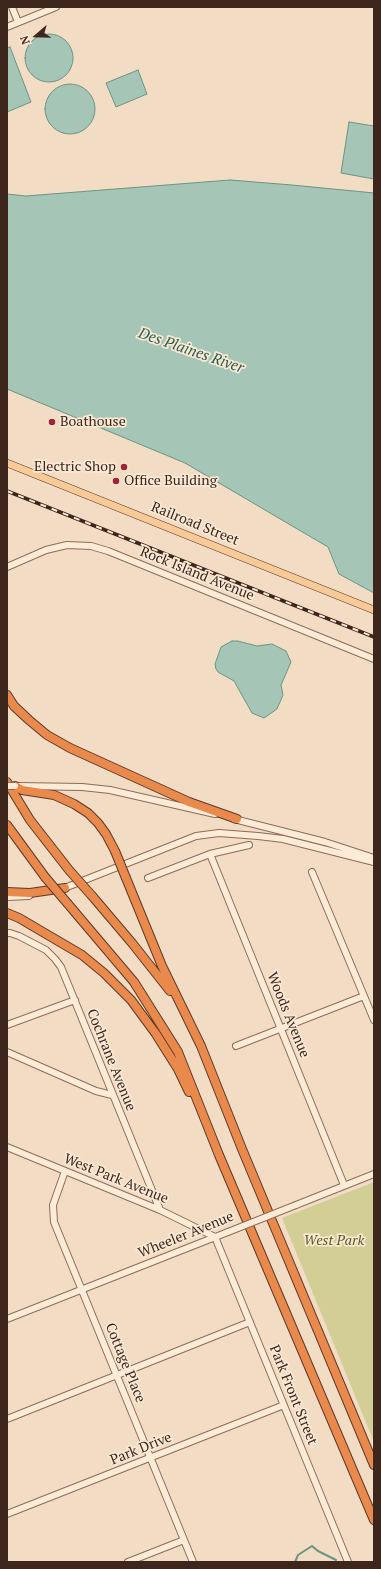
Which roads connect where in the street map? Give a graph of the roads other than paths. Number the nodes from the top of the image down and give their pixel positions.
1 (12, 7) edge
2 (56, 7) edge
3 (18, 22) junction
4 (7, 27) edge
5 (7, 463) edge
6 (7, 566) edge
7 (374, 610) edge
8 (374, 659) edge
9 (7, 696) edge
10 (7, 782) edge
11 (11, 786) edge
12 (237, 819) junction
13 (7, 825) edge
14 (249, 845) dead end
15 (210, 854) junction
16 (374, 858) edge
17 (374, 862) edge
18 (312, 872) dead end
19 (148, 878) dead end
20 (65, 888) junction
21 (7, 892) edge
22 (7, 897) edge
23 (7, 913) edge
24 (7, 933) edge
25 (364, 996) junction
26 (75, 1000) junction
27 (179, 1002) junction
28 (374, 1020) edge
29 (7, 1025) edge
30 (281, 1029) junction
31 (236, 1046) dead end
32 (7, 1052) edge
33 (112, 1094) junction
34 (7, 1147) edge
35 (219, 1155) junction
36 (65, 1171) junction
37 (374, 1174) edge
38 (344, 1185) junction
39 (160, 1210) junction
40 (215, 1237) junction
41 (82, 1289) junction
42 (7, 1319) edge
43 (250, 1322) junction
44 (117, 1376) junction
45 (284, 1406) junction
46 (7, 1419) edge
47 (150, 1458) junction
48 (374, 1465) edge
49 (7, 1514) edge
50 (374, 1520) edge
51 (184, 1540) junction
52 (128, 1562) edge
53 (193, 1562) edge
54 (348, 1562) edge

1 - 3 street
2 - 3 street
3 - 4 street
5 - 7 main road, Railroad Street
6 - 8 street, Rock Island Avenue
9 - 12 highway
10 - 27 highway, bridge
11 - 12 street
11 - 27 highway, bridge
12 - 16 street
13 - 35 highway, bridge
14 - 15 street
15 - 19 street
15 - 30 street, Woods Avenue
17 - 20 street
18 - 25 street
20 - 21 highway
20 - 22 street
23 - 35 highway
24 - 26 street, Cochrane Avenue
25 - 28 street
25 - 30 street
26 - 29 street
26 - 33 street, Cochrane Avenue
27 - 48 highway
30 - 31 street
30 - 38 street, Woods Avenue
32 - 33 street
33 - 39 street, Cochrane Avenue
34 - 36 street, West Park Avenue
35 - 50 highway
36 - 39 street, West Park Avenue
36 - 41 street, Cottage Place
37 - 38 street, Wheeler Avenue
38 - 40 street, Wheeler Avenue, bridge
39 - 40 street, West Park Avenue
40 - 41 street, Wheeler Avenue
40 - 43 street, Park Front Street
41 - 42 street, Wheeler Avenue
41 - 44 street, Cottage Place
43 - 44 street
43 - 45 street, Park Front Street
44 - 46 street
44 - 47 street, Cottage Place
45 - 47 street, Park Drive
45 - 54 street, Park Front Street
47 - 49 street, Park Drive
47 - 51 street, Cottage Place
51 - 52 street
51 - 53 street, Cottage Place

